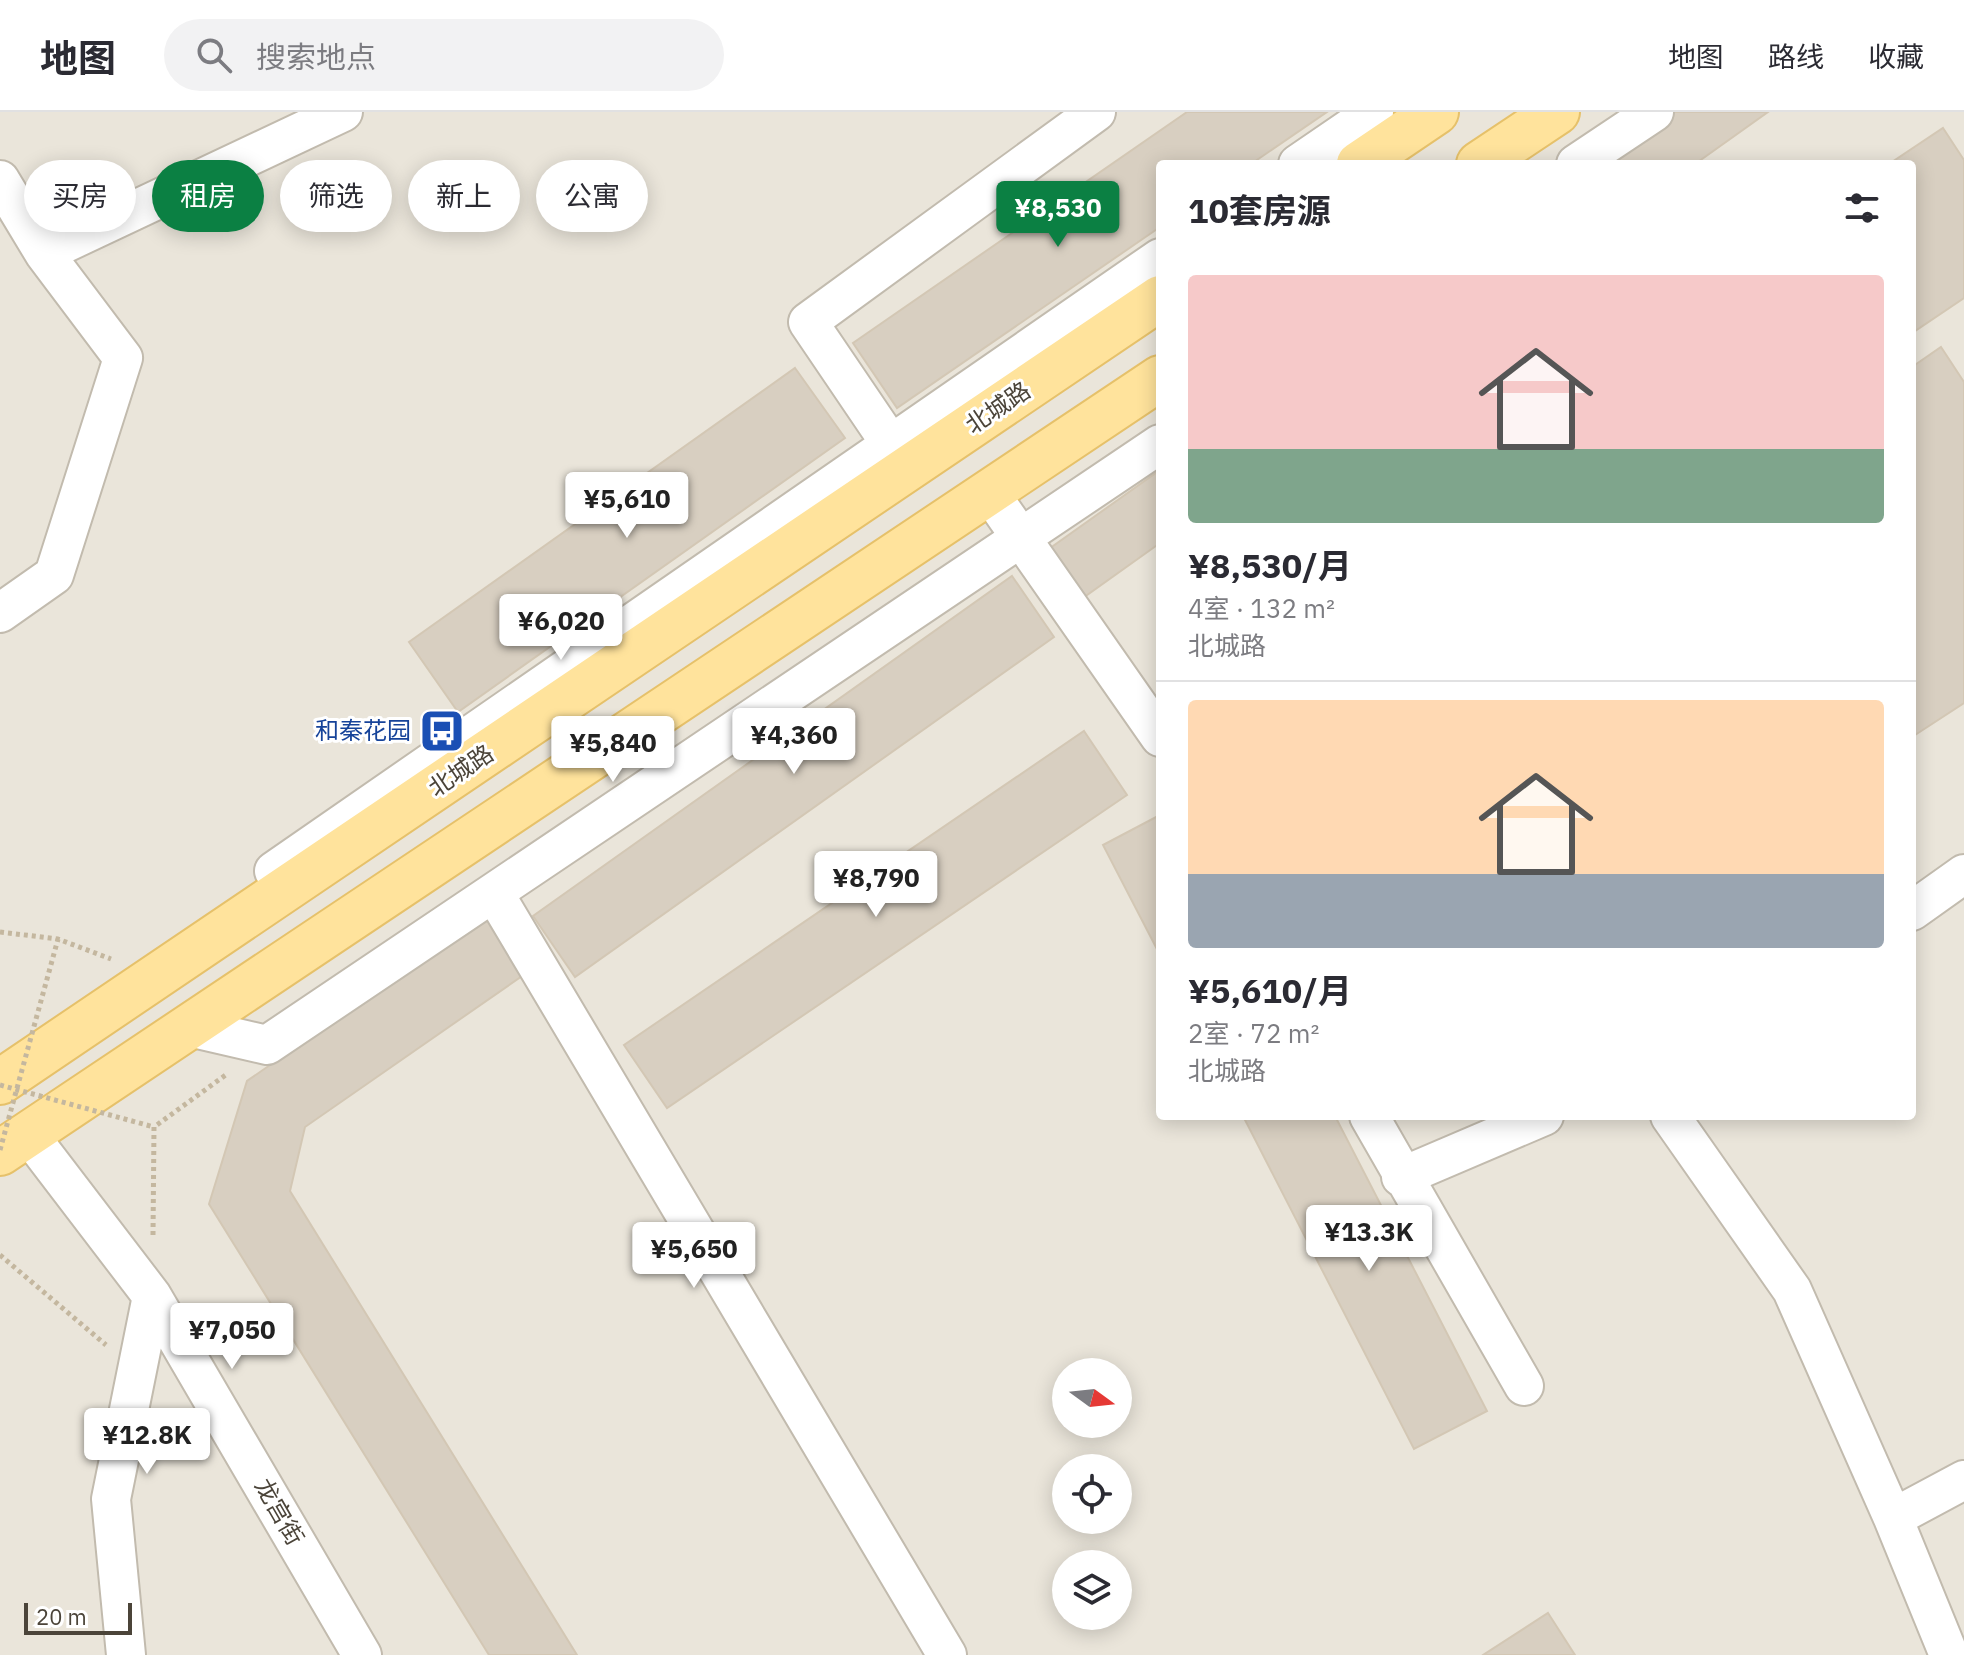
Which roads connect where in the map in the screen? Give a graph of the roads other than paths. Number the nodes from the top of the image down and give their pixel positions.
1 (343, 112) edge
2 (1096, 112) edge
3 (1374, 112) edge
4 (1436, 112) edge
5 (1557, 112) edge
6 (1654, 112) edge
7 (1304, 160) edge
8 (1365, 160) edge
9 (1485, 160) edge
10 (1582, 160) edge
11 (0, 180) edge
12 (44, 253) junction
13 (1156, 261) edge
14 (1156, 301) edge
15 (1156, 381) edge
16 (890, 443) junction
17 (1156, 447) edge
18 (989, 492) junction
19 (1020, 538) junction
20 (0, 613) edge
21 (1156, 731) edge
22 (1964, 874) edge
23 (494, 893) junction
24 (1916, 908) edge
25 (156, 977) junction
26 (189, 1027) junction
27 (4, 1087) edge
28 (1371, 1120) edge
29 (1535, 1120) edge
30 (1673, 1120) edge
31 (10, 1146) edge
32 (1401, 1177) junction
33 (152, 1296) junction
34 (1524, 1386) dead end
35 (1964, 1480) edge
36 (1893, 1518) junction
37 (126, 1655) edge
38 (362, 1655) edge
39 (947, 1655) edge
40 (1949, 1655) edge

1 - 12 street
2 - 16 street
3 - 7 street
4 - 8 main road
5 - 9 main road
6 - 10 street
11 - 12 street
12 - 20 street
13 - 16 street
14 - 25 main road, 北城路
15 - 18 main road
16 - 25 street
17 - 19 street
18 - 19 street
18 - 26 main road
19 - 21 street
19 - 23 street
22 - 24 street
23 - 26 street
23 - 39 street
25 - 27 main road, 北城路
26 - 31 main road
27 - 31 main road
28 - 32 street
29 - 32 street
30 - 36 street
31 - 33 street, 龙宫街
32 - 34 street
33 - 37 street
33 - 38 street, 龙宫街
35 - 36 street
36 - 40 street

